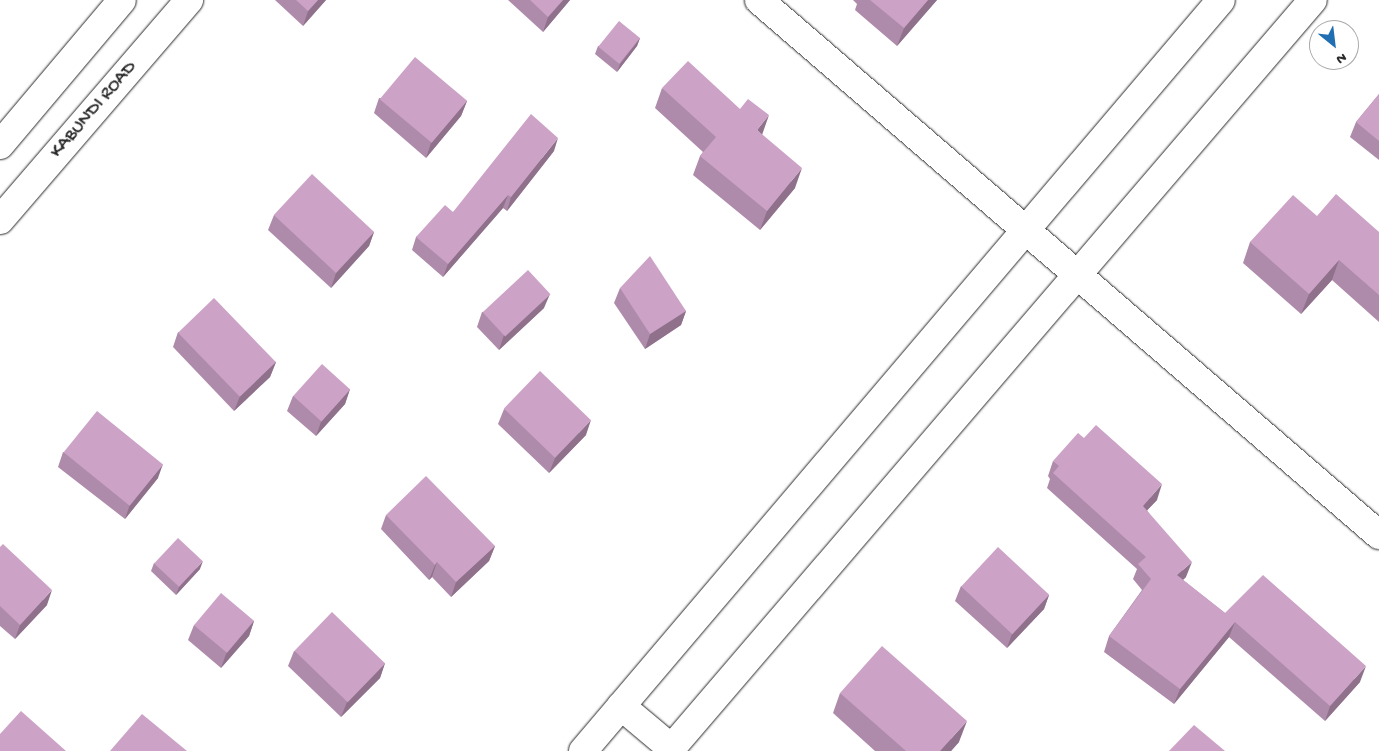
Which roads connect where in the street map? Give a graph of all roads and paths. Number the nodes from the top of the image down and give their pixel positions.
1 (122, 0) edge
2 (188, 0) edge
3 (759, 0) edge
4 (1221, 0) edge
5 (1313, 0) edge
6 (0, 145) edge
7 (0, 220) edge
8 (1026, 230) junction
9 (1078, 275) junction
10 (1379, 535) edge
11 (621, 706) junction
12 (670, 750) edge
13 (583, 751) edge

1 - 6 street
2 - 7 street, KABUNDI ROAD
3 - 8 street
4 - 8 street
5 - 9 street
8 - 9 street
8 - 11 street
9 - 10 street
9 - 12 street
11 - 12 street
11 - 13 street

